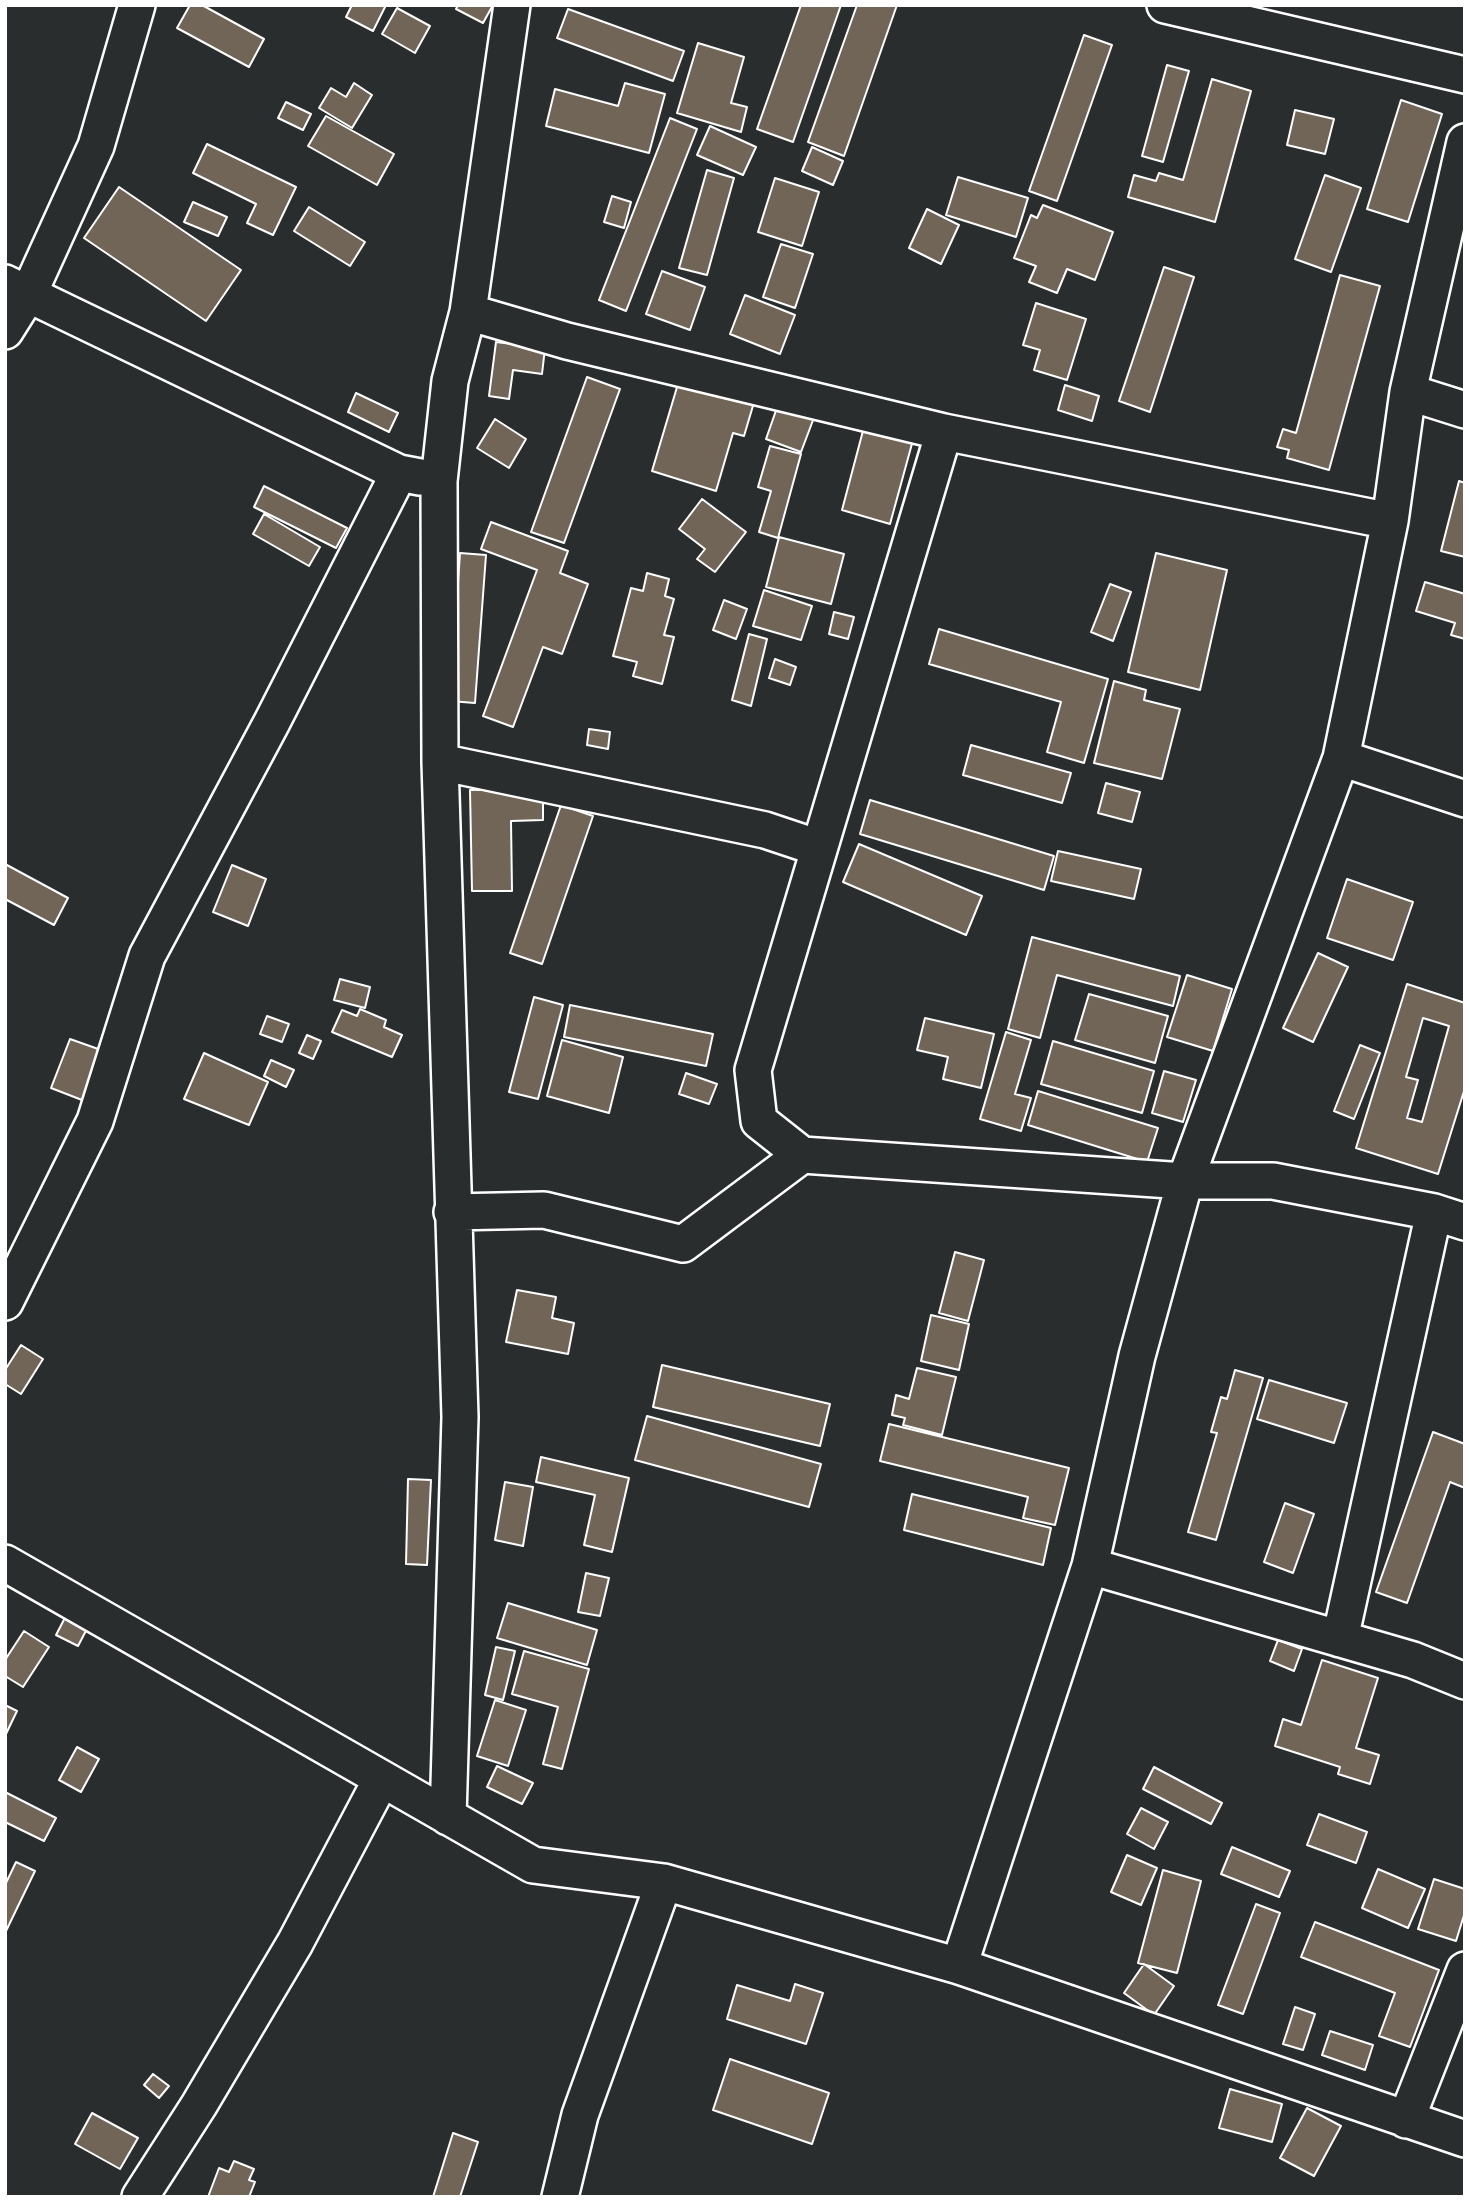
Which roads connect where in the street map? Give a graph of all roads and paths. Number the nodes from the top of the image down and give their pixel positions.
1 (137, 5) edge
2 (512, 5) edge
3 (1165, 5) edge
4 (1241, 14) edge
5 (1465, 75) edge
6 (1465, 142) edge
7 (17, 288) edge
8 (468, 312) junction
9 (5, 331) edge
10 (1408, 393) junction
11 (1465, 410) edge
12 (944, 432) junction
13 (399, 472) junction
14 (439, 481) junction
15 (1390, 521) junction
16 (1341, 758) junction
17 (440, 762) junction
18 (1465, 799) edge
19 (819, 848) junction
20 (802, 1156) junction
21 (1185, 1181) junction
22 (452, 1212) junction
23 (1449, 1217) edge
24 (5, 1303) edge
25 (5, 1563) edge
26 (1090, 1566) junction
27 (1340, 1639) junction
28 (1465, 1681) edge
29 (381, 1780) junction
30 (448, 1817) junction
31 (664, 1882) junction
32 (959, 1966) junction
33 (1465, 1970) edge
34 (1406, 2120) junction
35 (1465, 2139) edge
36 (140, 2197) edge
37 (560, 2197) edge

1 - 7 street
2 - 8 street
3 - 4 street
4 - 5 street
6 - 10 street
7 - 9 street
7 - 13 street
8 - 12 street
8 - 14 street
10 - 11 street
10 - 15 street
12 - 15 street
12 - 19 street
13 - 14 street
13 - 24 street
14 - 17 street
15 - 16 street
16 - 18 street
16 - 21 street
17 - 19 street
17 - 22 street
19 - 20 street
20 - 21 street
20 - 22 street
21 - 23 street
21 - 26 street
22 - 30 street
23 - 27 street
25 - 29 street
26 - 27 street
26 - 32 street
27 - 28 street
29 - 30 street
29 - 36 street
30 - 31 street
31 - 32 street
31 - 37 street
32 - 34 street
33 - 34 street
34 - 35 street

